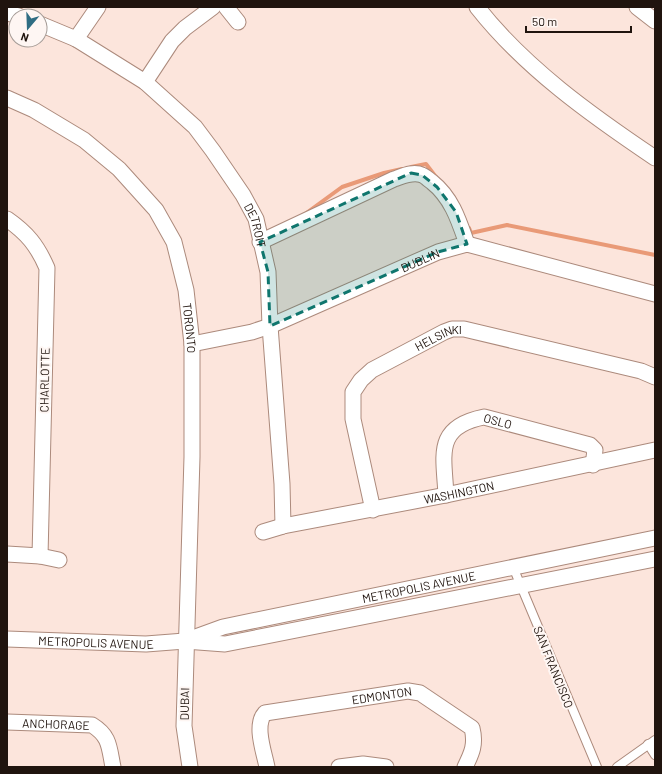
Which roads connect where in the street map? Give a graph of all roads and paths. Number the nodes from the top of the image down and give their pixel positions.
1 (98, 7) edge
2 (212, 7) edge
3 (226, 7) edge
4 (477, 7) edge
5 (637, 7) edge
6 (655, 21) edge
7 (238, 22) dead end
8 (48, 27) edge
9 (76, 39) junction
10 (145, 82) junction
11 (7, 98) edge
12 (655, 158) edge
13 (7, 219) edge
14 (260, 242) junction
15 (467, 244) junction
16 (655, 294) edge
17 (270, 326) junction
18 (192, 344) junction
19 (655, 377) edge
20 (655, 450) edge
21 (592, 465) junction
22 (446, 496) junction
23 (373, 510) junction
24 (283, 526) junction
25 (263, 532) dead end
26 (655, 538) edge
27 (7, 554) edge
28 (40, 556) junction
29 (655, 559) edge
30 (59, 560) dead end
31 (513, 567) junction
32 (520, 585) junction
33 (7, 639) edge
34 (185, 641) junction
35 (7, 722) edge
36 (652, 742) edge
37 (655, 755) edge
38 (113, 767) edge
39 (190, 767) edge
40 (267, 767) edge
41 (339, 767) edge
42 (386, 767) edge
43 (465, 767) edge
44 (597, 767) edge
45 (617, 767) edge

1 - 9 street
2 - 10 street
3 - 7 street
4 - 12 street
5 - 6 street
8 - 9 street, DETROIT
9 - 10 street, DETROIT
10 - 14 street, DETROIT
11 - 18 street, TORONTO
13 - 28 street, CHARLOTTE
14 - 15 street
14 - 17 street, DETROIT
15 - 16 street
15 - 17 street, DUBLIN
17 - 18 street, DUBLIN
17 - 24 street, DETROIT
18 - 34 street, TORONTO
19 - 23 street, HELSINKI
20 - 21 street, WASHINGTON
21 - 22 street, WASHINGTON
21 - 22 street, OSLO
22 - 23 street, WASHINGTON
23 - 24 street, WASHINGTON
24 - 25 street, WASHINGTON
26 - 31 street, METROPOLIS AVENUE
27 - 28 street
28 - 30 street
29 - 32 street, METROPOLIS AVENUE
31 - 32 lane, SAN FRANCISCO
31 - 34 street, METROPOLIS AVENUE
32 - 34 street, METROPOLIS AVENUE
32 - 44 lane, SAN FRANCISCO
33 - 34 street, METROPOLIS AVENUE
34 - 39 street, DUBAI
35 - 38 street, ANCHORAGE
36 - 37 lane
36 - 45 lane
40 - 43 street, EDMONTON
41 - 42 street

